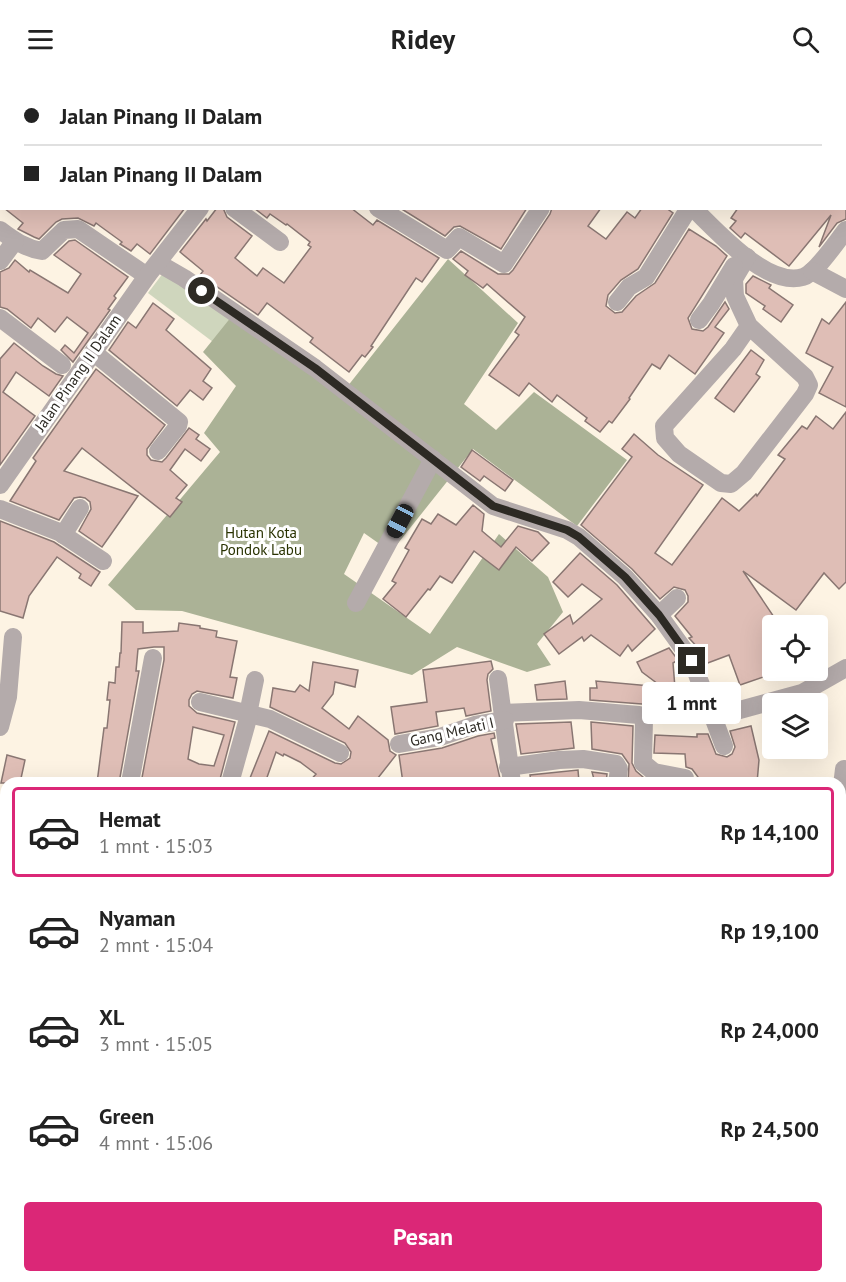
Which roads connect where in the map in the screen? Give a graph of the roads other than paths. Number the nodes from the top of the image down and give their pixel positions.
1 (198, 210) edge
2 (237, 210) edge
3 (381, 210) edge
4 (540, 210) edge
5 (690, 210) edge
6 (693, 210) edge
7 (846, 230) edge
8 (7, 236) edge
9 (280, 242) dead end
10 (744, 255) junction
11 (0, 261) edge
12 (153, 269) junction
13 (812, 272) junction
14 (846, 289) edge
15 (617, 302) dead end
16 (0, 318) edge
17 (699, 320) dead end
18 (749, 326) junction
19 (93, 352) junction
20 (62, 365) dead end
21 (158, 451) dead end
22 (433, 459) junction
23 (0, 485) edge
24 (0, 508) edge
25 (80, 508) dead end
26 (58, 536) junction
27 (103, 561) dead end
28 (678, 598) dead end
29 (356, 603) dead end
30 (659, 615) junction
31 (13, 637) dead end
32 (153, 658) dead end
33 (846, 668) edge
34 (498, 679) dead end
35 (255, 680) dead end
36 (200, 702) dead end
37 (249, 715) junction
38 (504, 716) junction
39 (714, 717) junction
40 (0, 727) edge
41 (399, 744) dead end
42 (724, 746) dead end
43 (340, 753) dead end
44 (844, 769) dead end
45 (131, 777) edge
46 (232, 777) edge
47 (508, 777) edge
48 (511, 777) edge
49 (618, 777) edge
50 (680, 777) edge
51 (843, 777) edge

1 - 12 street, Jalan Pinang II Dalam
2 - 9 street
3 - 4 street
5 - 15 street
6 - 10 street
7 - 13 street
8 - 11 street
8 - 12 street
10 - 13 street
10 - 17 street
10 - 18 street
12 - 19 street, Jalan Pinang II Dalam
12 - 22 street
13 - 14 street
16 - 20 street
18 - 18 street
19 - 21 street
19 - 23 street, Jalan Pinang II Dalam
22 - 29 street
22 - 30 street
24 - 26 street
25 - 26 street
26 - 27 street
28 - 30 street
30 - 39 street
31 - 40 street
32 - 45 street
33 - 39 street
34 - 38 street, Gang Melati I
35 - 37 street
36 - 37 street
37 - 43 street
37 - 46 street
38 - 41 street, Gang Melati I
38 - 47 street, Gang Melati I
38 - 50 street
39 - 42 street
44 - 51 street
48 - 49 street

